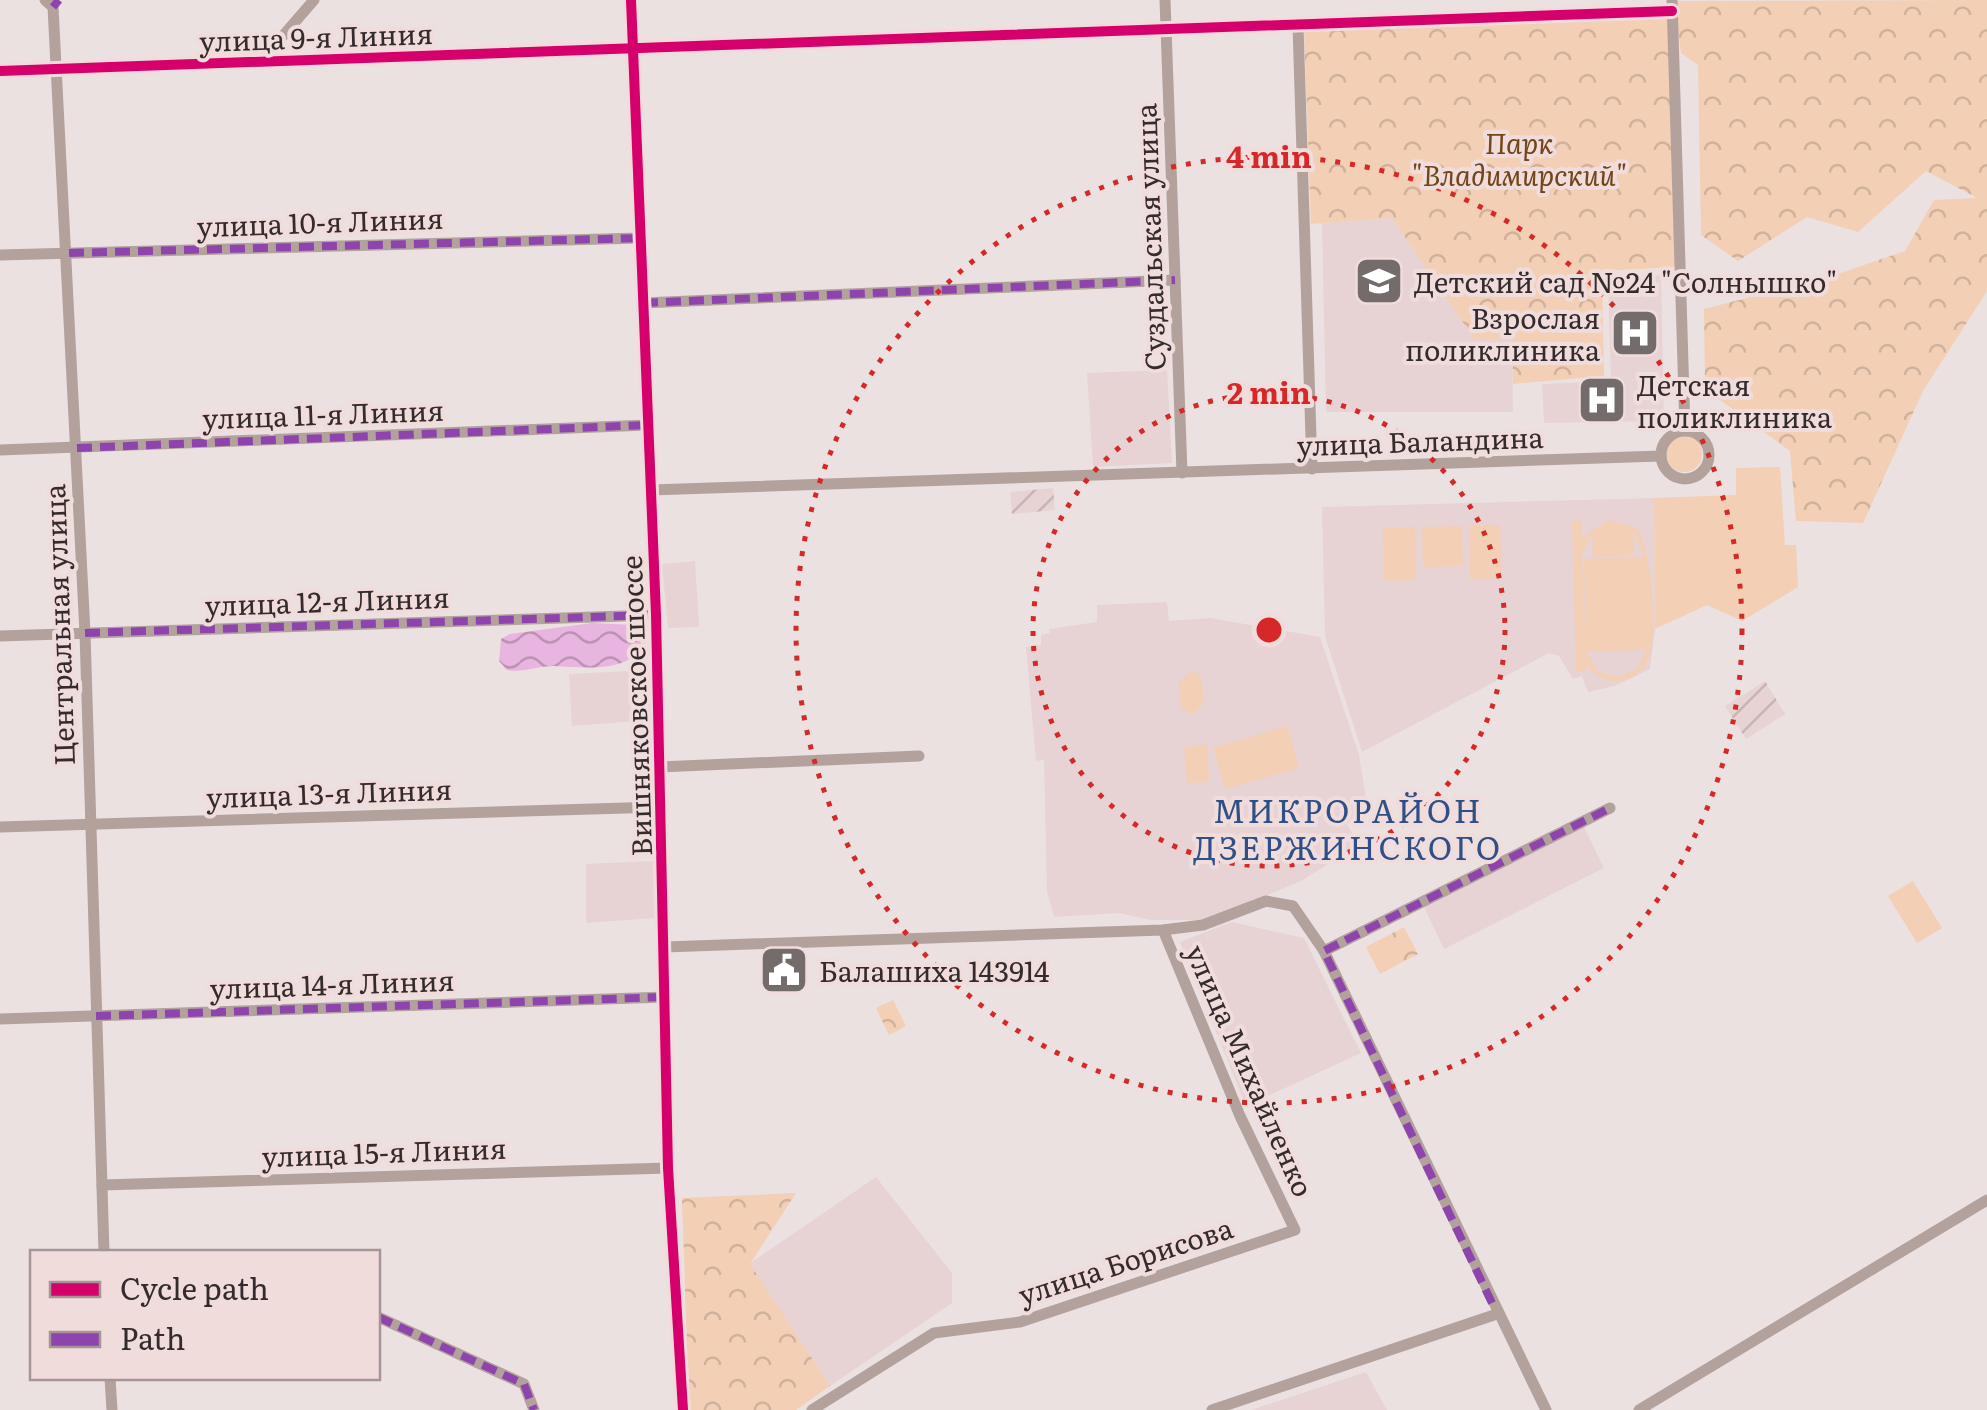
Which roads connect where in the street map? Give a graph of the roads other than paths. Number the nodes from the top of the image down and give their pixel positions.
1 (314, 0) edge
2 (631, 0) edge
3 (1165, 0) edge
4 (52, 2) edge
5 (1672, 5) edge
6 (1298, 26) junction
7 (1166, 32) junction
8 (633, 46) junction
9 (262, 60) junction
10 (57, 68) junction
11 (0, 71) edge
12 (640, 238) junction
13 (68, 253) junction
14 (0, 255) edge
15 (1176, 280) junction
16 (644, 303) junction
17 (648, 425) junction
18 (1685, 430) junction
19 (76, 448) junction
20 (0, 450) edge
21 (1660, 456) junction
22 (1312, 469) junction
23 (1182, 473) junction
24 (650, 490) junction
25 (656, 616) junction
26 (84, 632) junction
27 (0, 636) edge
28 (919, 756) dead end
29 (659, 767) junction
30 (660, 807) junction
31 (1610, 808) dead end
32 (91, 825) junction
33 (0, 827) edge
34 (1163, 930) junction
35 (665, 948) junction
36 (1324, 951) junction
37 (666, 997) junction
38 (96, 1016) junction
39 (0, 1019) edge
40 (668, 1168) junction
41 (102, 1184) junction
42 (1987, 1200) edge
43 (1294, 1230) joint
44 (104, 1250) edge
45 (1497, 1314) junction
46 (380, 1318) edge
47 (110, 1380) edge
48 (112, 1410) edge
49 (534, 1410) edge
50 (683, 1410) edge
51 (812, 1410) edge
52 (1212, 1410) edge
53 (1546, 1410) edge
54 (1639, 1410) edge

1 - 9 street
2 - 8 street, Вишняковское шоссе
3 - 7 street, Суздальская улица
4 - 10 street, Центральная улица
5 - 6 street
5 - 18 street
6 - 7 street
6 - 22 street
7 - 8 street
7 - 15 street, Суздальская улица
8 - 9 street, улица 9-я Линия
8 - 12 street, Вишняковское шоссе
9 - 10 street, улица 9-я Линия
10 - 11 street, улица 9-я Линия
10 - 13 street, Центральная улица
12 - 13 street, улица 10-я Линия
12 - 16 street, Вишняковское шоссе
13 - 14 street, улица 10-я Линия
13 - 19 street, Центральная улица
15 - 16 street
15 - 23 street, Суздальская улица
16 - 17 street, Вишняковское шоссе
17 - 19 street, улица 11-я Линия
17 - 24 street, Вишняковское шоссе
18 - 21 street
18 - 21 street
19 - 20 street, улица 11-я Линия
19 - 26 street, Центральная улица
21 - 22 street, улица Баландина
22 - 23 street, улица Баландина
23 - 24 street
24 - 25 street, Вишняковское шоссе
25 - 26 street, улица 12-я Линия
25 - 29 street, Вишняковское шоссе
26 - 27 street, улица 12-я Линия
26 - 32 street, Центральная улица
28 - 29 street
29 - 30 street, Вишняковское шоссе
30 - 32 street, улица 13-я Линия
30 - 35 street, Вишняковское шоссе
31 - 36 street
32 - 33 street, улица 13-я Линия
32 - 38 street, Центральная улица
34 - 35 street
34 - 36 street
34 - 43 street, улица Михайленко
35 - 37 street, Вишняковское шоссе
36 - 45 street
37 - 38 street, улица 14-я Линия
37 - 40 street, Вишняковское шоссе
38 - 39 street, улица 14-я Линия
38 - 41 street, Центральная улица
40 - 41 street, улица 15-я Линия
40 - 50 street, Вишняковское шоссе
41 - 44 street, Центральная улица
42 - 54 street
43 - 51 street, улица Борисова
45 - 52 street
45 - 53 street
46 - 49 street
47 - 48 street

